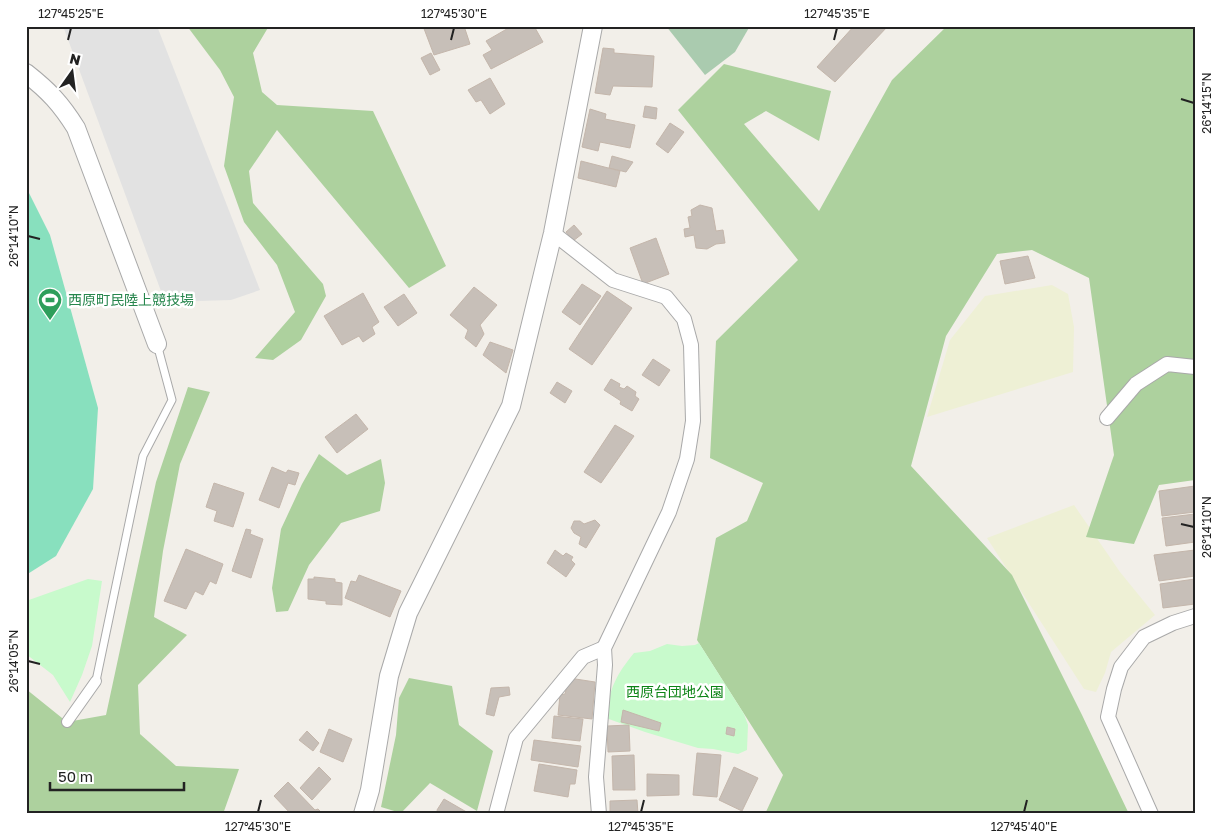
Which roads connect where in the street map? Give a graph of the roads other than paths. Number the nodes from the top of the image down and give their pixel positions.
1 (593, 26) edge
2 (26, 73) edge
3 (553, 233) junction
4 (157, 344) joint
5 (1195, 367) edge
6 (1107, 418) dead end
7 (1195, 616) edge
8 (604, 648) junction
9 (96, 681) joint
10 (67, 722) dead end
11 (363, 814) edge
12 (496, 814) edge
13 (600, 814) edge
14 (1151, 814) edge

1 - 3 street
2 - 4 street
3 - 8 street
3 - 11 street
4 - 9 lane
5 - 6 street
7 - 14 street
8 - 12 street
8 - 13 street
9 - 10 street

